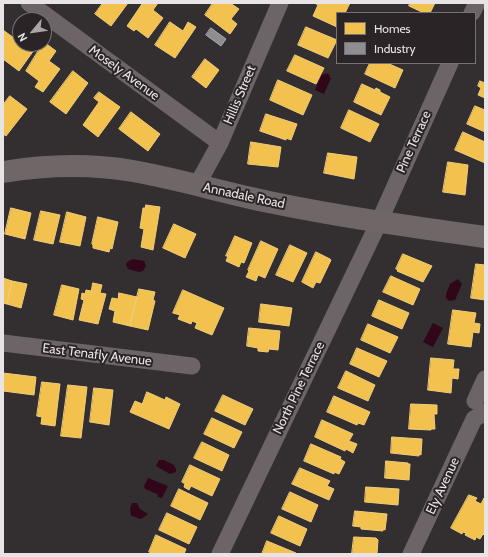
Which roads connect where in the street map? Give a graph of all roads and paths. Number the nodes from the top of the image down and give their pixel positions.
1 (29, 3) edge
2 (280, 3) edge
3 (477, 3) edge
4 (472, 12) edge
5 (450, 64) edge
6 (220, 143) junction
7 (3, 172) edge
8 (197, 185) junction
9 (379, 222) junction
10 (485, 237) edge
11 (3, 343) edge
12 (192, 366) dead end
13 (485, 379) edge
14 (478, 411) edge
15 (220, 554) edge
16 (411, 554) edge

1 - 6 street, Mosely Avenue
2 - 6 street, Hillis Street
3 - 4 street
5 - 9 street, Pine Terrace
6 - 8 street, Hillis Street
7 - 8 street, Annadale Road
8 - 9 street, Annadale Road
9 - 10 street, Annadale Road
9 - 15 street, North Pine Terrace
11 - 12 street, East Tenafly Avenue
13 - 14 street, Ely Avenue
14 - 16 street, Ely Avenue

